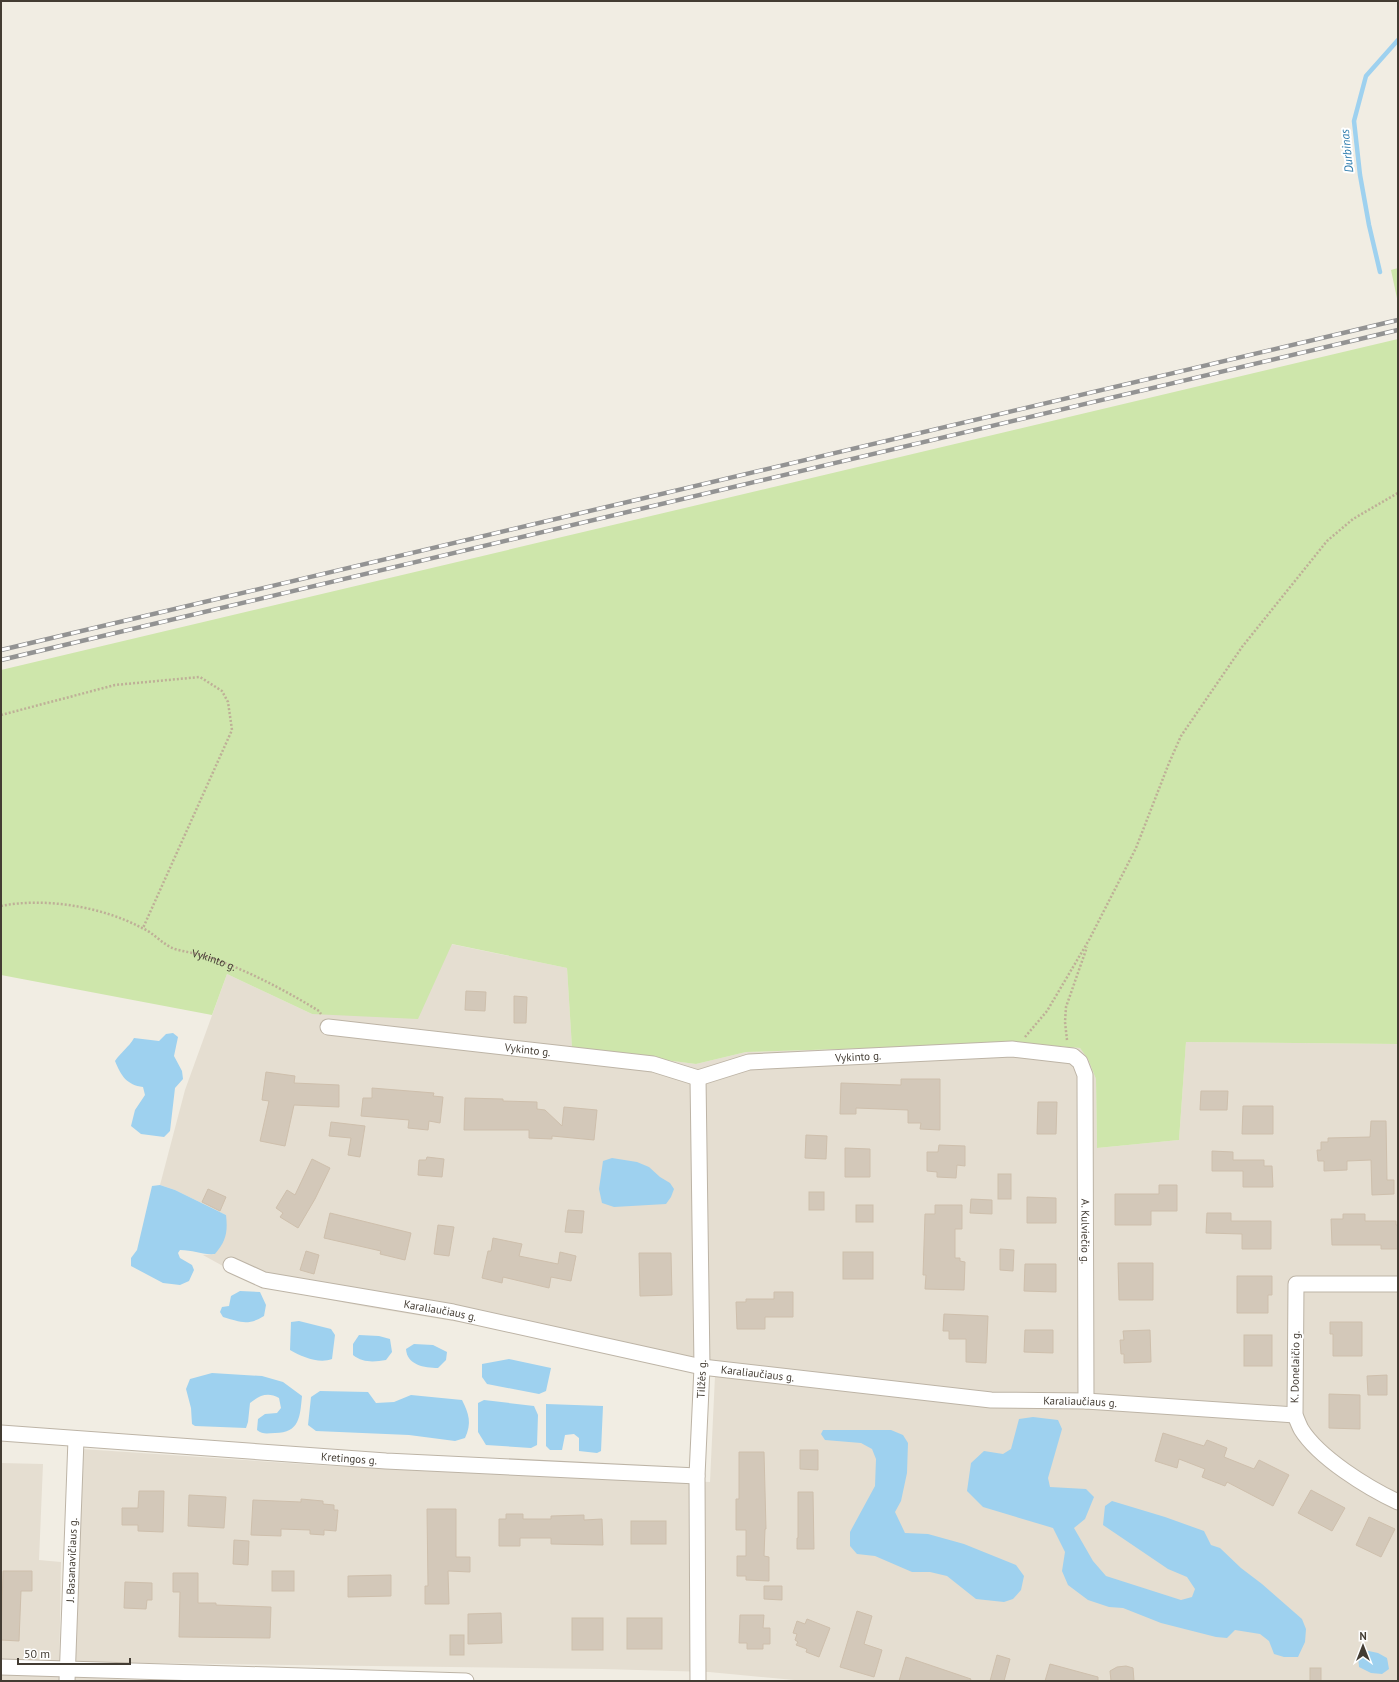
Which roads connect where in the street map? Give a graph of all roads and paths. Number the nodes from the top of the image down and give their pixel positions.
1 (1398, 493) edge
2 (1, 715) edge
3 (1, 906) edge
4 (143, 928) junction
5 (1089, 940) junction
6 (328, 1027) joint
7 (1012, 1049) junction
8 (1077, 1059) junction
9 (698, 1078) junction
10 (231, 1264) dead end
11 (1398, 1284) edge
12 (702, 1367) junction
13 (1086, 1401) junction
14 (1295, 1415) junction
15 (1, 1433) edge
16 (76, 1439) junction
17 (697, 1476) junction
18 (1398, 1502) edge
19 (1, 1667) edge
20 (67, 1675) edge
21 (466, 1681) edge
22 (698, 1681) edge

1 - 5 path
2 - 4 path
3 - 4 path, Vykinto g.
4 - 6 path, Vykinto g.
5 - 7 path
5 - 8 path
6 - 9 street, Vykinto g.
7 - 8 street, Vykinto g.
7 - 9 street, Vykinto g.
8 - 13 street, A. Kulviečio g.
9 - 12 street, Tilžės g.
10 - 12 street, Karaliaučiaus g.
11 - 14 street, K. Donelaičio g.
12 - 13 street, Karaliaučiaus g.
12 - 17 street, Tilžės g.
13 - 14 street, Karaliaučiaus g.
14 - 18 street, K. Donelaičio g.
15 - 16 street, Kretingos g.
16 - 17 street, Kretingos g.
16 - 20 street, J. Basanavičiaus g.
17 - 22 street, Tilžės g.
19 - 20 street
20 - 21 street

